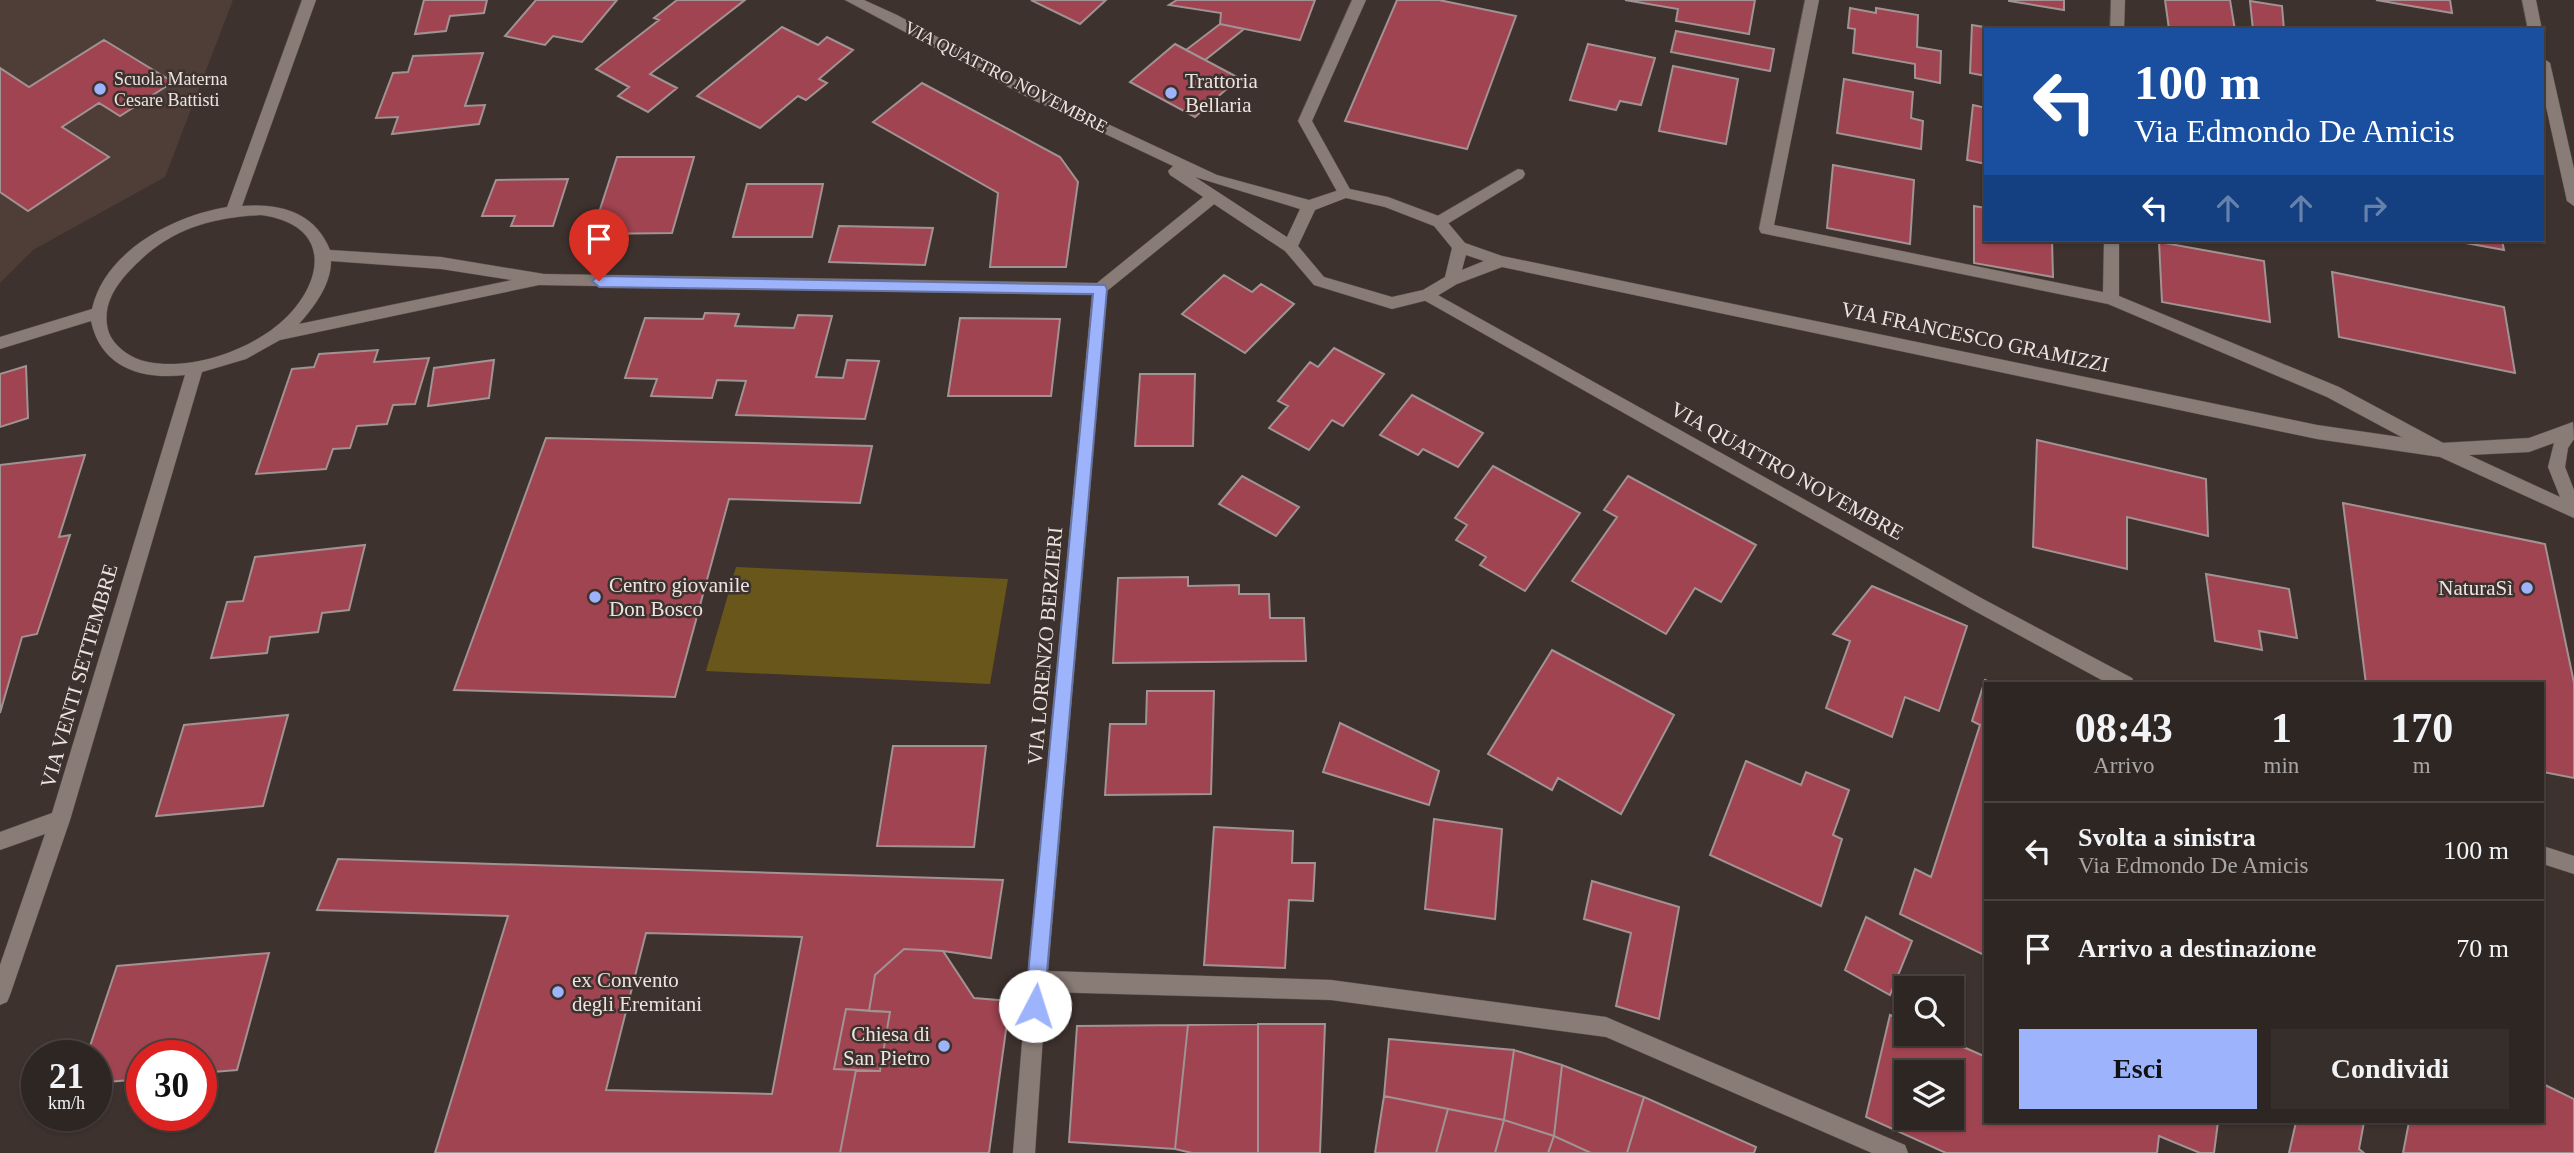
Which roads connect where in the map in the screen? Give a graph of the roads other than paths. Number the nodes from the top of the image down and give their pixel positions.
1 (309, 0) edge
2 (852, 0) edge
3 (1359, 0) edge
4 (1812, 0) edge
5 (2118, 0) edge
6 (2529, 0) edge
7 (2118, 28) edge
8 (2535, 28) edge
9 (2544, 66) edge
10 (1122, 136) junction
11 (1518, 174) dead end
12 (1345, 194) junction
13 (1213, 197) junction
14 (2574, 201) edge
15 (1309, 206) junction
16 (233, 211) junction
17 (1439, 222) junction
18 (2112, 242) edge
19 (1290, 247) junction
20 (1460, 247) junction
21 (324, 255) junction
22 (1501, 261) junction
23 (544, 280) junction
24 (1452, 280) junction
25 (1100, 289) junction
26 (1427, 295) junction
27 (2110, 299) junction
28 (98, 313) junction
29 (277, 334) junction
30 (0, 343) edge
31 (195, 368) junction
32 (2573, 429) edge
33 (2441, 450) junction
34 (2574, 503) edge
35 (2574, 511) edge
36 (2122, 682) edge
37 (60, 820) junction
38 (0, 841) edge
39 (2544, 855) edge
40 (2574, 865) edge
41 (1037, 981) junction
42 (0, 995) edge
43 (1024, 1153) edge
44 (1897, 1153) edge

1 - 16 street
2 - 10 street, VIA QUATTRO NOVEMBRE
3 - 12 street
4 - 27 street
5 - 7 street
6 - 8 street
9 - 14 street
10 - 13 street, VIA QUATTRO NOVEMBRE
10 - 15 street, VIA QUATTRO NOVEMBRE
11 - 17 street
12 - 15 street
12 - 17 street
13 - 19 street, VIA QUATTRO NOVEMBRE
13 - 25 street
15 - 19 street
16 - 21 street
16 - 28 street
17 - 20 street
18 - 27 street
19 - 26 street, VIA QUATTRO NOVEMBRE
20 - 22 street
20 - 24 street
21 - 23 street
21 - 29 street
22 - 24 street, VIA QUATTRO NOVEMBRE
22 - 33 street, VIA FRANCESCO GRAMIZZI
23 - 25 street
23 - 29 street
24 - 26 street, VIA QUATTRO NOVEMBRE
25 - 41 street, VIA LORENZO BERZIERI
26 - 36 street, VIA QUATTRO NOVEMBRE
27 - 33 street
28 - 30 street
28 - 31 street
29 - 31 street
31 - 37 street, VIA VENTI SETTEMBRE
32 - 33 street, VIA FRANCESCO GRAMIZZI
32 - 34 street, VIA FRANCESCO GRAMIZZI
33 - 35 street, VIA FRANCESCO GRAMIZZI
37 - 38 street
37 - 42 street, VIA VENTI SETTEMBRE
39 - 40 street
41 - 43 street, VIA LORENZO BERZIERI
41 - 44 street

